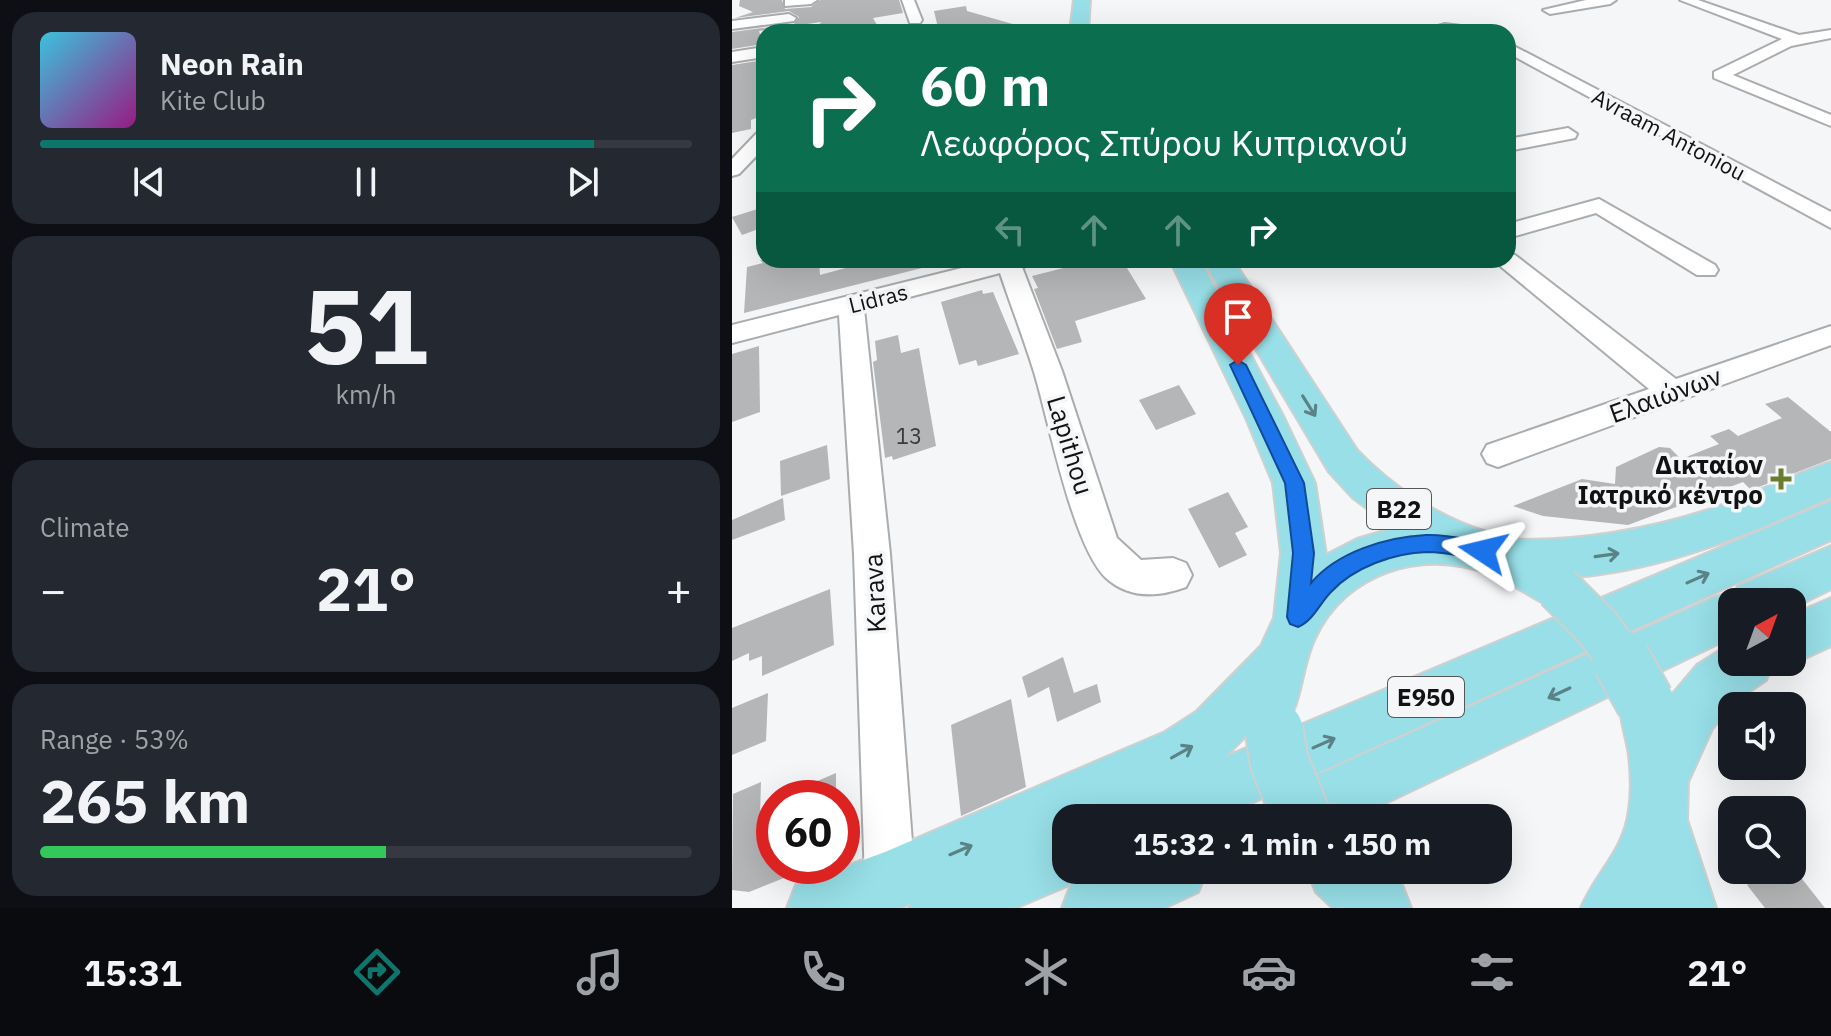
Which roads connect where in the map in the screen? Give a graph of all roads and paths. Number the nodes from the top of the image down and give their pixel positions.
1 (811, 0) edge
2 (908, 0) edge
3 (1082, 0) edge
4 (1098, 0) edge
5 (1608, 0) edge
6 (1686, 0) edge
7 (1550, 10) dead end
8 (790, 13) edge
9 (915, 20) dead end
10 (1080, 24) edge
11 (1096, 24) edge
12 (732, 25) edge
13 (1831, 34) edge
14 (1798, 40) junction
15 (1516, 51) edge
16 (756, 53) edge
17 (732, 57) edge
18 (1831, 121) edge
19 (1568, 134) dead end
20 (756, 144) edge
21 (1516, 144) edge
22 (756, 146) edge
23 (732, 153) edge
24 (732, 170) edge
25 (1831, 221) edge
26 (1516, 229) edge
27 (1516, 267) edge
28 (992, 268) edge
29 (1018, 268) edge
30 (1189, 268) edge
31 (1223, 268) edge
32 (1706, 270) dead end
33 (851, 304) junction
34 (732, 334) edge
35 (1831, 335) edge
36 (1672, 392) junction
37 (1498, 454) dead end
38 (1831, 479) edge
39 (1831, 520) edge
40 (1483, 552) junction
41 (1831, 567) edge
42 (1173, 575) dead end
43 (1785, 588) edge
44 (1718, 619) edge
45 (1831, 621) edge
46 (1806, 633) edge
47 (1288, 641) junction
48 (1727, 676) edge
49 (1660, 800) junction
50 (1183, 804) edge
51 (1295, 804) edge
52 (1319, 804) edge
53 (1052, 859) edge
54 (1146, 884) edge
55 (1353, 884) edge
56 (915, 895) edge
57 (819, 908) edge
58 (1094, 908) edge
59 (1379, 908) edge
60 (1613, 908) edge
61 (1684, 908) edge

1 - 8 street
2 - 9 street
3 - 10 main road
4 - 11 main road
5 - 7 street
6 - 14 street
8 - 12 street
13 - 14 street
14 - 18 street
15 - 25 street, Avraam Antoniou
16 - 17 street
19 - 21 street
20 - 23 street
22 - 24 street
26 - 32 street
27 - 36 street
28 - 33 street, Lidras
29 - 42 street, Lapithou
30 - 47 main road
31 -> 40 main road, B22
33 - 34 street, Lidras
33 - 56 street, Karava
35 - 36 street, Ελαιώνων
36 - 37 street, Ελαιώνων
40 -> 38 main road
50 -> 39 main road, E950
40 - 47 main road
40 - 49 main road, bridge
41 - 43 main road
44 -> 52 main road, E950
45 - 46 main road
47 - 51 main road, bridge
56 -> 47 main road
48 - 49 main road
49 - 60 main road
49 - 61 main road
53 - 56 main road
54 - 58 main road
55 - 59 main road
56 - 57 main road

